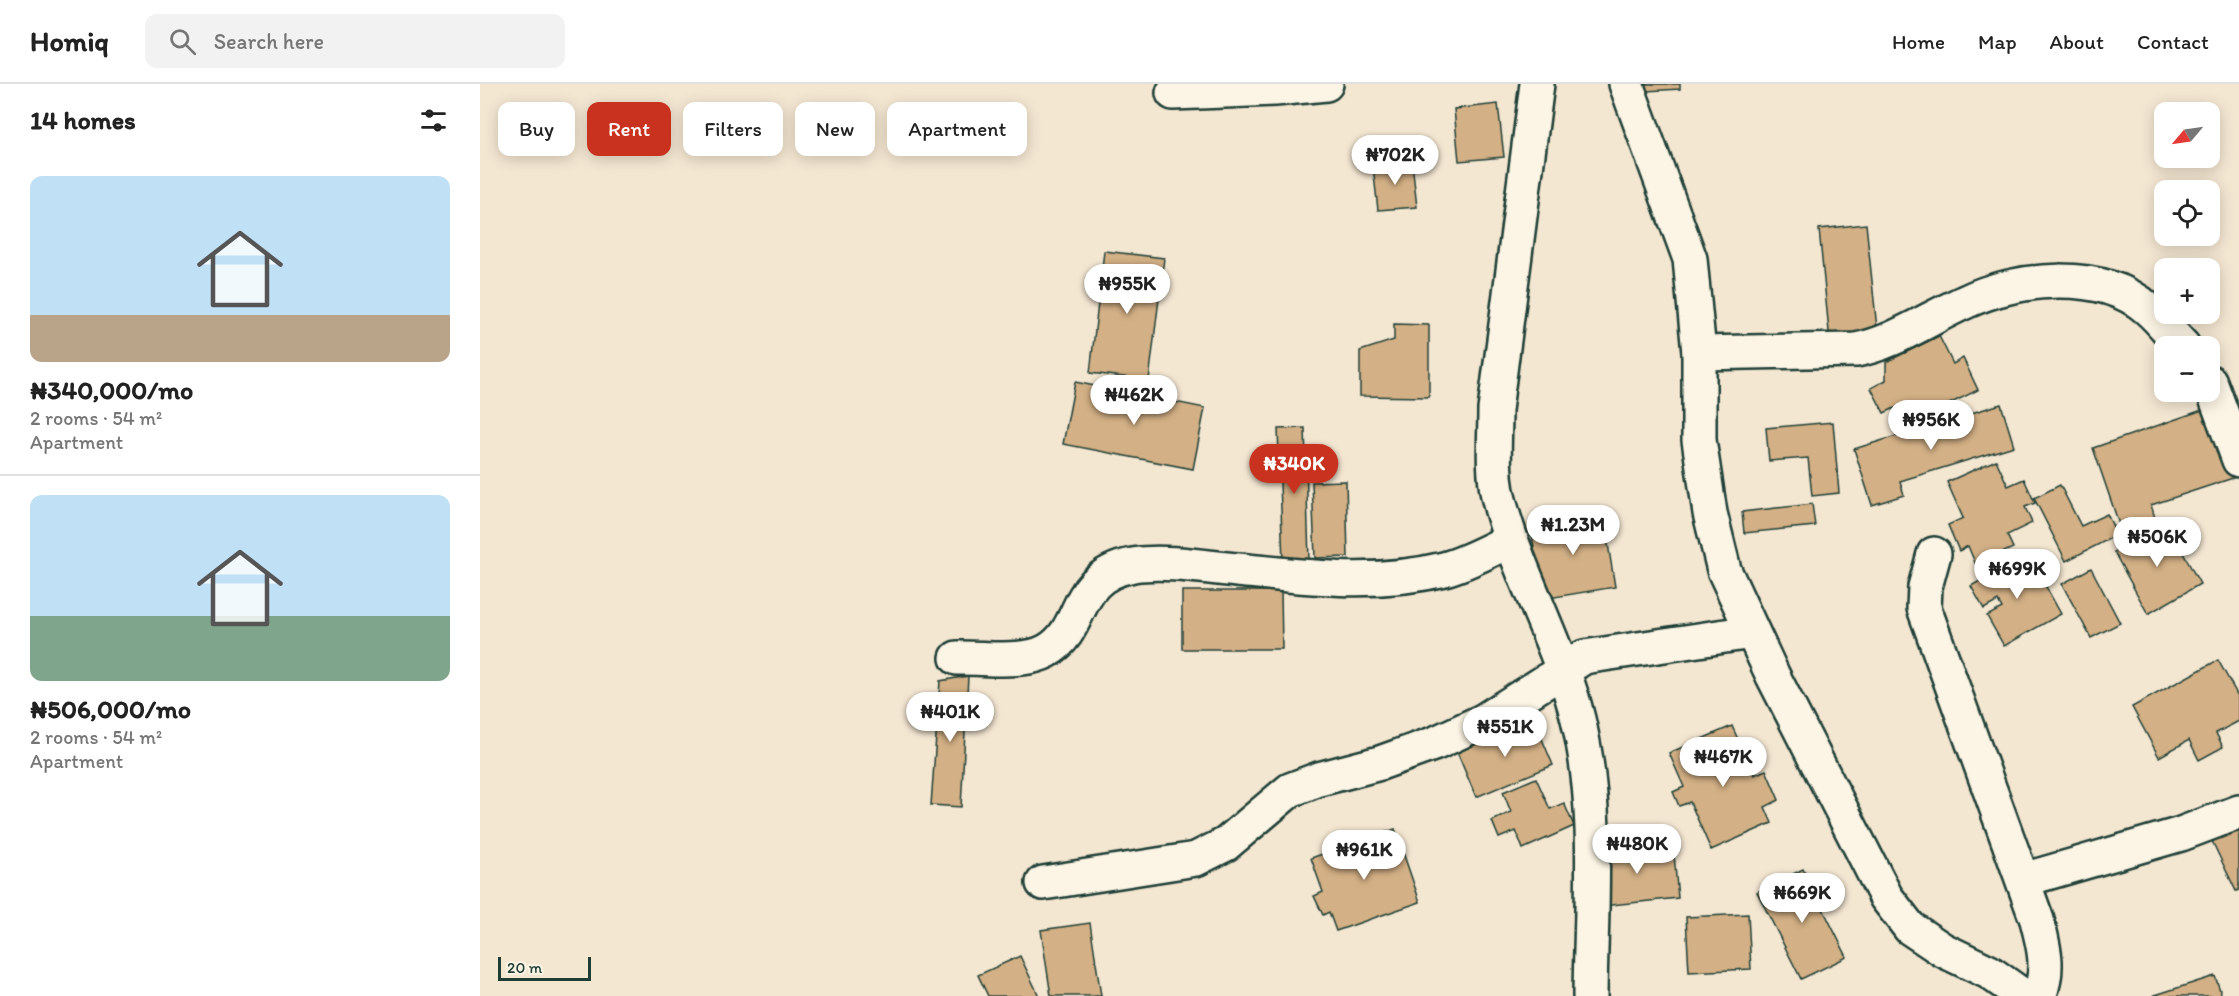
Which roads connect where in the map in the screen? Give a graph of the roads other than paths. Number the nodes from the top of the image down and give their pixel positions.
1 (1326, 84) edge
2 (1537, 84) edge
3 (1626, 84) edge
4 (1173, 93) dead end
5 (2174, 336) edge
6 (1699, 353) junction
7 (2217, 402) edge
8 (2239, 460) edge
9 (1511, 540) junction
10 (1934, 554) dead end
11 (1752, 632) junction
12 (957, 658) dead end
13 (1564, 668) junction
14 (2239, 812) edge
15 (2023, 880) junction
16 (1043, 883) dead end
17 (1590, 996) edge
18 (2023, 996) edge
19 (2039, 996) edge

1 - 4 street
2 - 9 street
3 - 6 street
5 - 6 street
6 - 11 street
7 - 8 street
9 - 12 street
9 - 13 street
10 - 15 street
11 - 13 street
11 - 18 street
13 - 16 street
13 - 17 street
14 - 15 street
15 - 19 street

